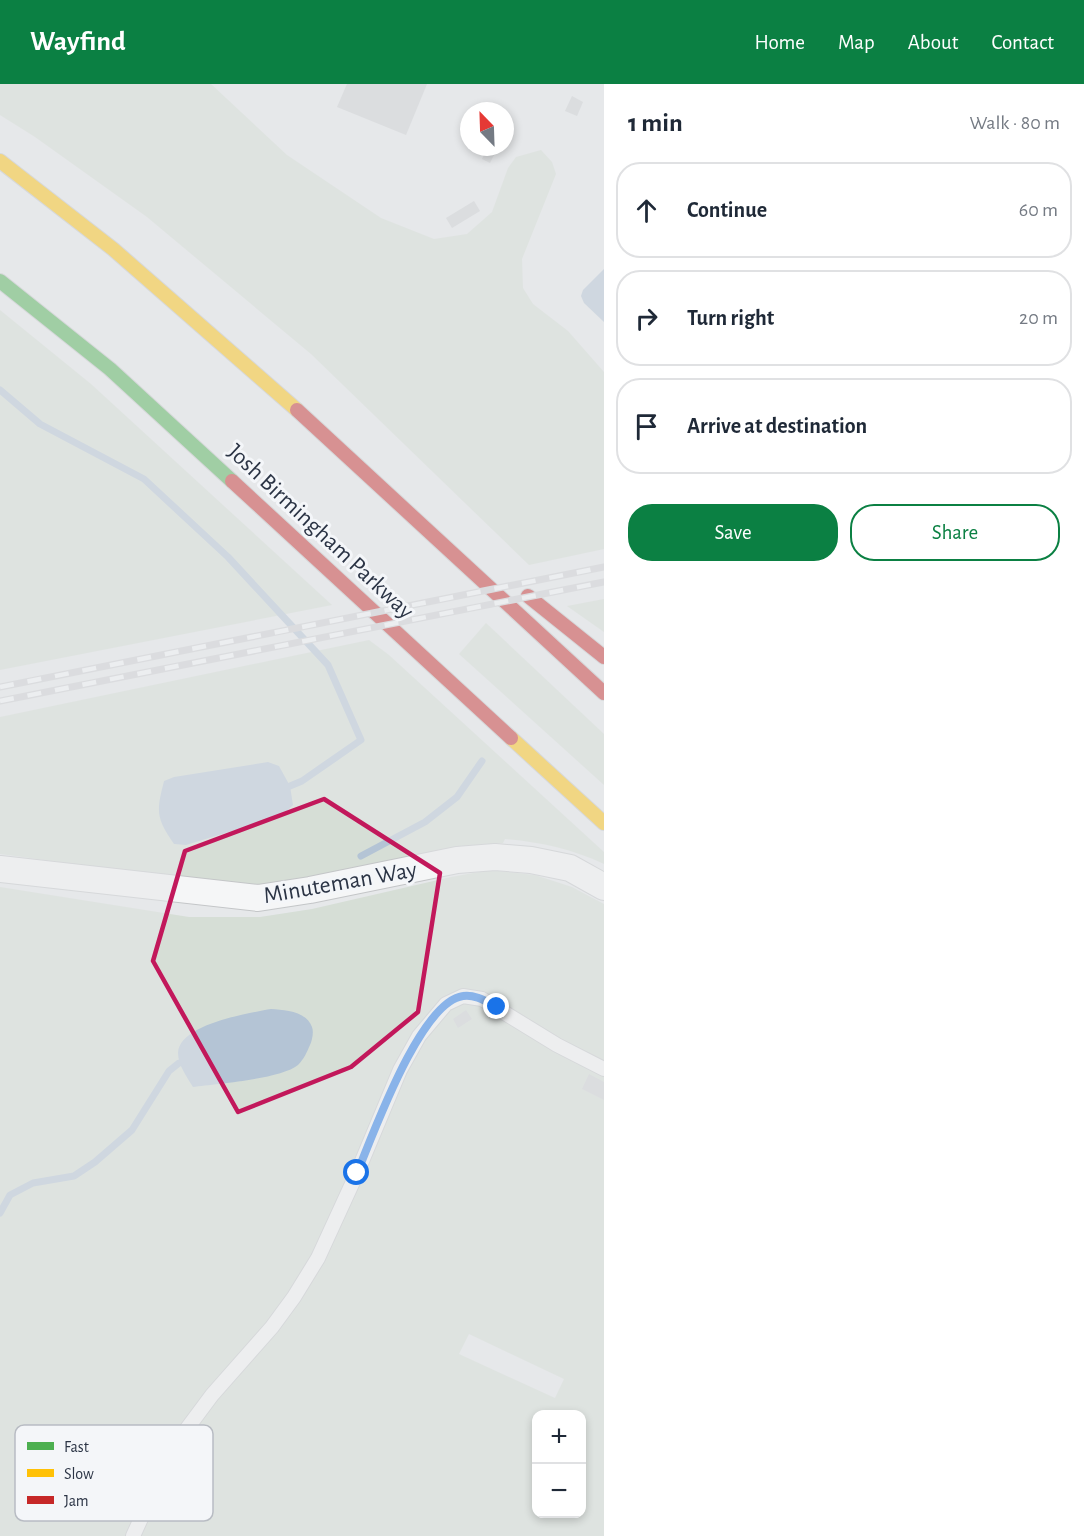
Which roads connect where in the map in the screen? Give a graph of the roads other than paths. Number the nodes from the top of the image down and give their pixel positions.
1 (0, 161) edge
2 (0, 280) edge
3 (297, 410) junction
4 (455, 537) dead end
5 (520, 590) dead end
6 (604, 657) edge
7 (604, 693) edge
8 (604, 823) edge
9 (0, 869) edge
10 (604, 887) edge
11 (604, 1069) edge
12 (190, 1425) edge
13 (140, 1521) edge
14 (133, 1536) edge

1 - 3 main road
2 - 8 main road, Josh Birmingham Parkway
3 - 4 main road
3 - 7 main road
5 - 6 main road
9 - 10 street, Minuteman Way
11 - 12 lane
13 - 14 lane

